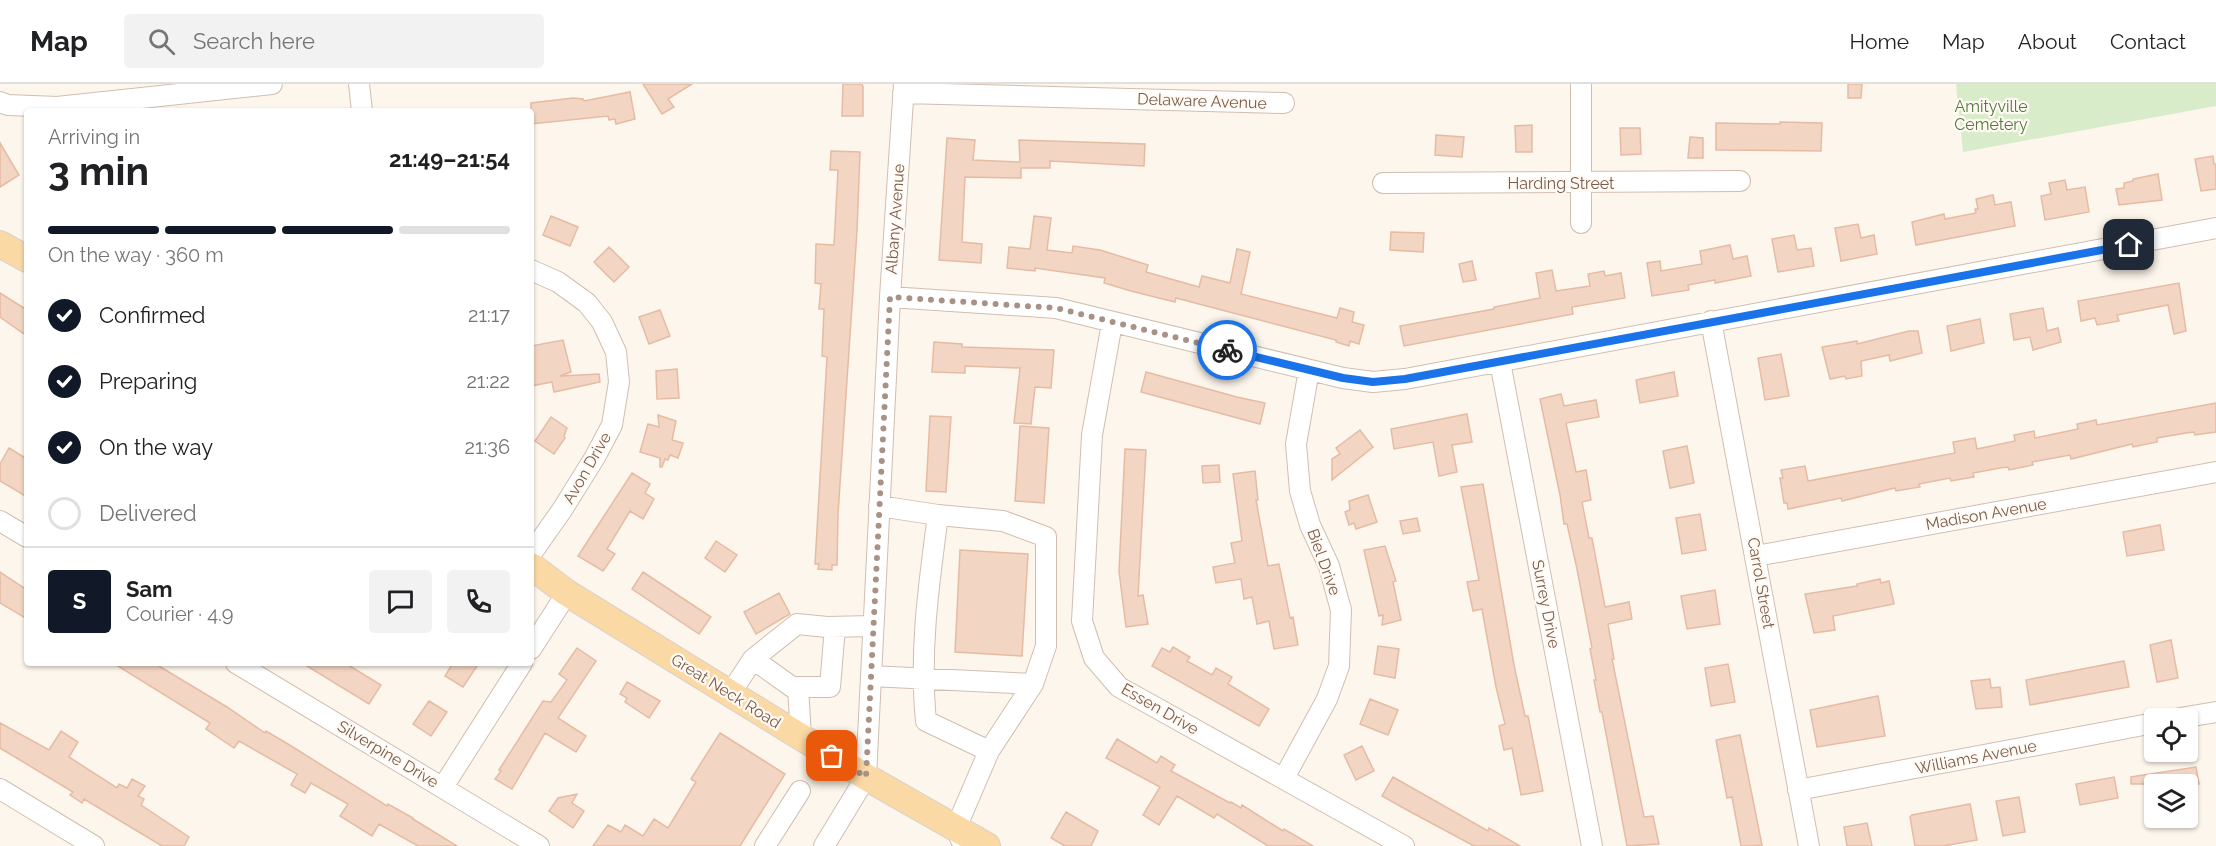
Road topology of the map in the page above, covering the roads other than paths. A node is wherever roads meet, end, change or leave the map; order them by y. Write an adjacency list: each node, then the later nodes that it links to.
1 (272, 84): 5 (street)
2 (359, 84): 7 (street)
3 (1581, 84): 10 (street)
4 (904, 88): 6 (street, Delaware Avenue); 16 (street, Albany Avenue)
5 (0, 102)
6 (1284, 103)
7 (362, 108)
8 (1740, 181): 10 (street, Harding Street)
9 (1383, 183): 10 (street, Harding Street)
10 (1581, 183): 11 (street)
11 (1581, 223)
12 (2216, 228): 17 (street)
13 (0, 244): 14 (main road)
14 (24, 257)
15 (534, 271): 26 (street, Avon Drive)
16 (890, 297): 18 (street); 22 (street, Albany Avenue)
17 (1711, 321): 19 (street); 27 (street, Carrol Street)
18 (1112, 323): 20 (street); 47 (street, Essen Drive)
19 (1500, 362): 20 (street); 59 (street, Surrey Drive)
20 (1309, 370): 47 (street, Biel Drive)
21 (2216, 472): 27 (street, Madison Avenue)
22 (879, 506): 23 (street); 30 (street, Albany Avenue)
23 (938, 515): 37 (street); 38 (street)
24 (0, 521): 25 (street)
25 (24, 535)
26 (534, 550)
27 (1756, 556): 50 (street, Carrol Street)
28 (534, 568): 29 (main road, Great Neck Road)
29 (567, 593): 32 (street); 40 (main road, Great Neck Road)
30 (873, 626): 31 (street); 36 (street, Albany Avenue)
31 (835, 627): 33 (street); 39 (street)
32 (534, 644)
33 (753, 659): 39 (street); 40 (street)
34 (241, 666): 48 (street, Silverpine Drive)
35 (520, 666): 48 (street)
36 (871, 676): 37 (street); 46 (street, Albany Avenue)
37 (924, 679): 38 (street); 45 (street)
38 (1033, 684): 45 (street)
39 (798, 687): 44 (street)
40 (730, 694): 44 (main road, Great Neck Road)
41 (2216, 712): 42 (street)
42 (2198, 715)
43 (2144, 725): 50 (street, Williams Avenue)
44 (801, 737): 46 (main road, Great Neck Road)
45 (989, 751): 52 (street)
46 (866, 777): 52 (main road, Great Neck Road); 56 (street, Albany Avenue)
47 (1284, 778): 58 (street, Essen Drive)
48 (442, 787): 54 (street, Silverpine Drive)
49 (0, 789): 53 (street)
50 (1798, 790): 60 (street, Carrol Street)
51 (800, 791): 55 (street)
52 (959, 837): 57 (main road, Great Neck Road)
53 (94, 846)
54 (539, 846)
55 (765, 846)
56 (824, 846)
57 (987, 846)
58 (1404, 846)
59 (1592, 846)
60 (1809, 846)

